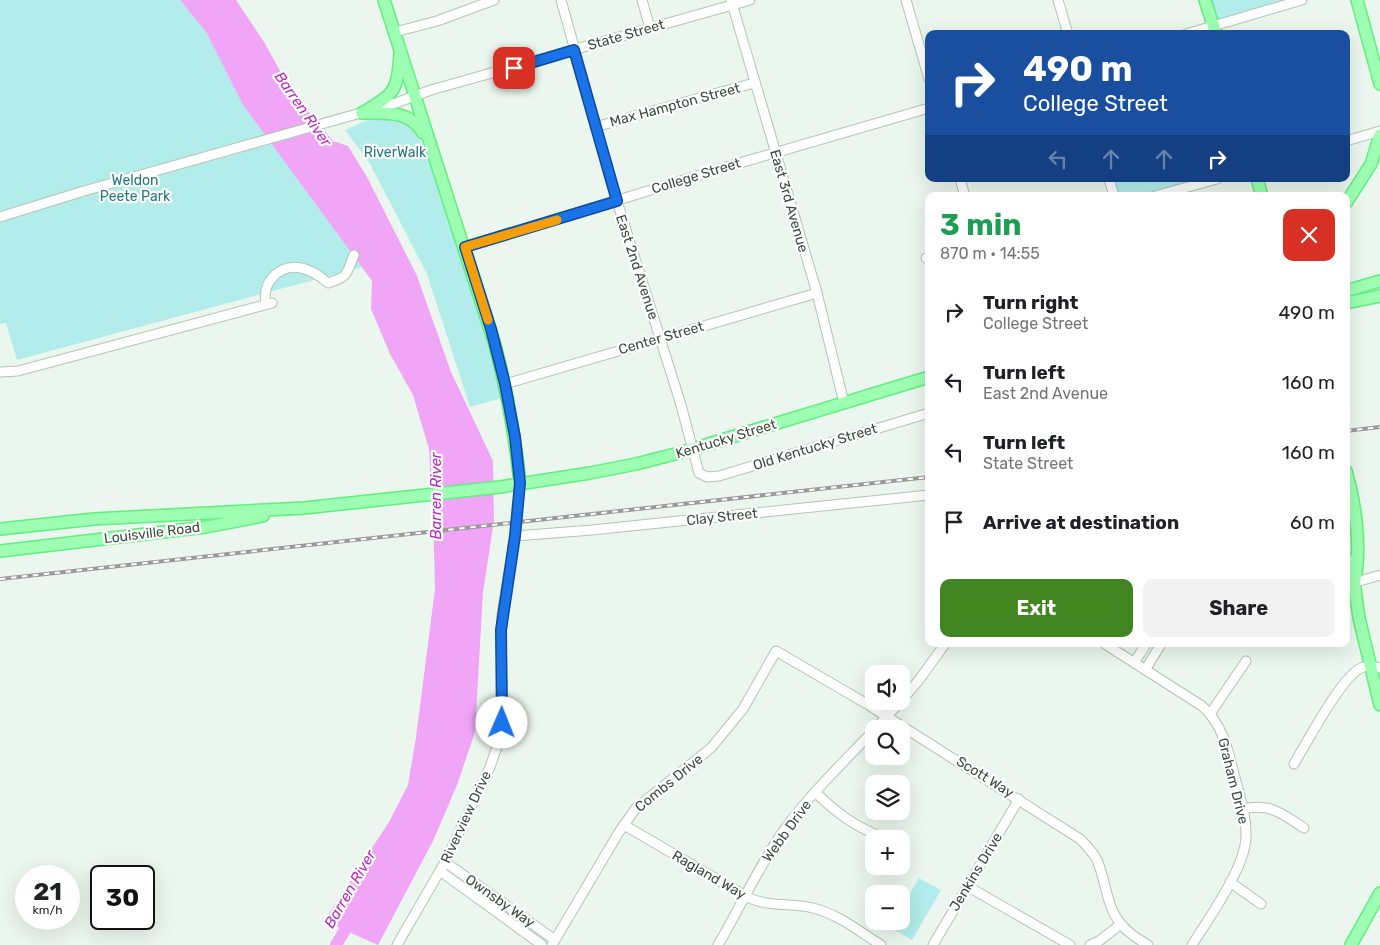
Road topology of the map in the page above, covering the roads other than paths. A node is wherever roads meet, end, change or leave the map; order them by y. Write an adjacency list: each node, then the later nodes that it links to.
1 (384, 0): 15 (main road, Riverview Drive)
2 (494, 0): 15 (street)
3 (561, 0): 17 (street, East 2nd Avenue)
4 (642, 0): 12 (street)
5 (750, 0): 11 (street, State Street)
6 (906, 0): 18 (street)
7 (1058, 0): 13 (street)
8 (1205, 0): 14 (main road)
9 (1302, 0): 14 (street)
10 (1356, 0): 20 (main road)
11 (732, 2): 12 (street, State Street); 19 (street, East 3rd Avenue)
12 (650, 28): 17 (street, State Street)
13 (1067, 30)
14 (1214, 30)
15 (395, 32): 16 (main road, Riverview Drive)
16 (400, 47): 21 (main road, Riverview Drive); 23 (main road)
17 (574, 50): 21 (street, State Street); 24 (street, East 2nd Avenue)
18 (925, 65)
19 (754, 83): 24 (street, Max Hampton Street); 28 (street, East 3rd Avenue)
20 (1380, 84)
21 (416, 96): 23 (street, State Street); 27 (main road, Riverview Drive)
22 (925, 109): 28 (street, College Street)
23 (359, 113): 27 (main road); 33 (street, State Street)
24 (595, 127): 32 (street, East 2nd Avenue)
25 (1380, 133): 26 (street); 31 (main road)
26 (1350, 140)
27 (433, 150): 34 (main road, Riverview Drive)
28 (775, 152): 32 (street, College Street); 38 (street, East 3rd Avenue)
29 (1206, 182): 30 (street)
30 (1170, 192)
31 (1350, 197)
32 (617, 201): 34 (street, College Street); 41 (street, East 2nd Avenue)
33 (0, 217)
34 (465, 247): 44 (main road, Riverview Drive)
35 (354, 255): 42 (street)
36 (1380, 281): 37 (main road)
37 (1350, 290)
38 (817, 293): 41 (street, Center Street); 45 (street, East 3rd Avenue)
39 (1380, 296): 40 (main road)
40 (1350, 302)
41 (660, 338): 44 (street, Center Street); 47 (street, East 2nd Avenue)
42 (0, 372)
43 (925, 378): 45 (main road, Kentucky Street)
44 (505, 384): 49 (main road, Riverview Drive)
45 (844, 403): 47 (main road, Kentucky Street)
46 (925, 414): 48 (street, Old Kentucky Street)
47 (693, 449): 48 (street, East 2nd Avenue); 49 (main road, Kentucky Street)
48 (701, 474)
49 (520, 483): 52 (main road, Louisville Road); 54 (street, Riverview Drive)
50 (1350, 486): 57 (main road)
51 (925, 495): 54 (street, Clay Street)
52 (304, 508): 53 (main road, Louisville Road); 55 (main road, Louisville Road)
53 (0, 529)
54 (515, 536): 81 (street, Riverview Drive)
55 (0, 551)
56 (1380, 575): 57 (street)
57 (1350, 583): 65 (main road)
58 (943, 647): 67 (street, Webb Drive)
59 (1110, 647): 64 (street)
60 (1144, 647): 64 (street)
61 (1159, 647): 66 (street)
62 (776, 652): 71 (street, Scott Way); 78 (street, Combs Drive)
63 (1246, 662): 70 (street)
64 (1134, 663): 66 (street)
65 (1375, 666): 68 (main road); 74 (street)
66 (1145, 670): 70 (street, Graham Drive)
67 (910, 690)
68 (1380, 705)
69 (893, 710): 71 (street, Webb Drive)
70 (1210, 714): 77 (street, Graham Drive)
71 (887, 716): 72 (street, Webb Drive); 76 (street, Scott Way)
72 (883, 720)
73 (865, 739): 75 (street, Webb Drive)
74 (1294, 764)
75 (815, 792): 80 (street); 86 (street, Webb Drive)
76 (1019, 799): 84 (street, Jenkins Drive); 88 (street, Scott Way)
77 (1242, 809): 79 (street); 83 (street, Graham Drive)
78 (624, 825): 86 (street, Ragland Way); 89 (street, Combs Drive)
79 (1304, 828)
80 (866, 830)
81 (446, 862): 82 (street, Riverview Drive); 89 (street, Ownsby Way)
82 (440, 871): 90 (street, Riverview Drive); 91 (street, Ownsby Way)
83 (1230, 882): 87 (street); 98 (street, Graham Drive)
84 (967, 886): 94 (street, Jenkins Drive); 95 (street)
85 (1380, 893): 99 (main road)
86 (745, 896): 92 (street, Webb Drive); 93 (street, Ragland Way)
87 (1261, 904)
88 (1121, 924): 96 (street); 97 (street, Scott Way)
89 (554, 943)
90 (397, 945)
91 (542, 945)
92 (718, 945)
93 (881, 945)
94 (933, 945)
95 (1070, 945)
96 (1090, 945)
97 (1148, 945)
98 (1192, 945)
99 (1351, 945)

